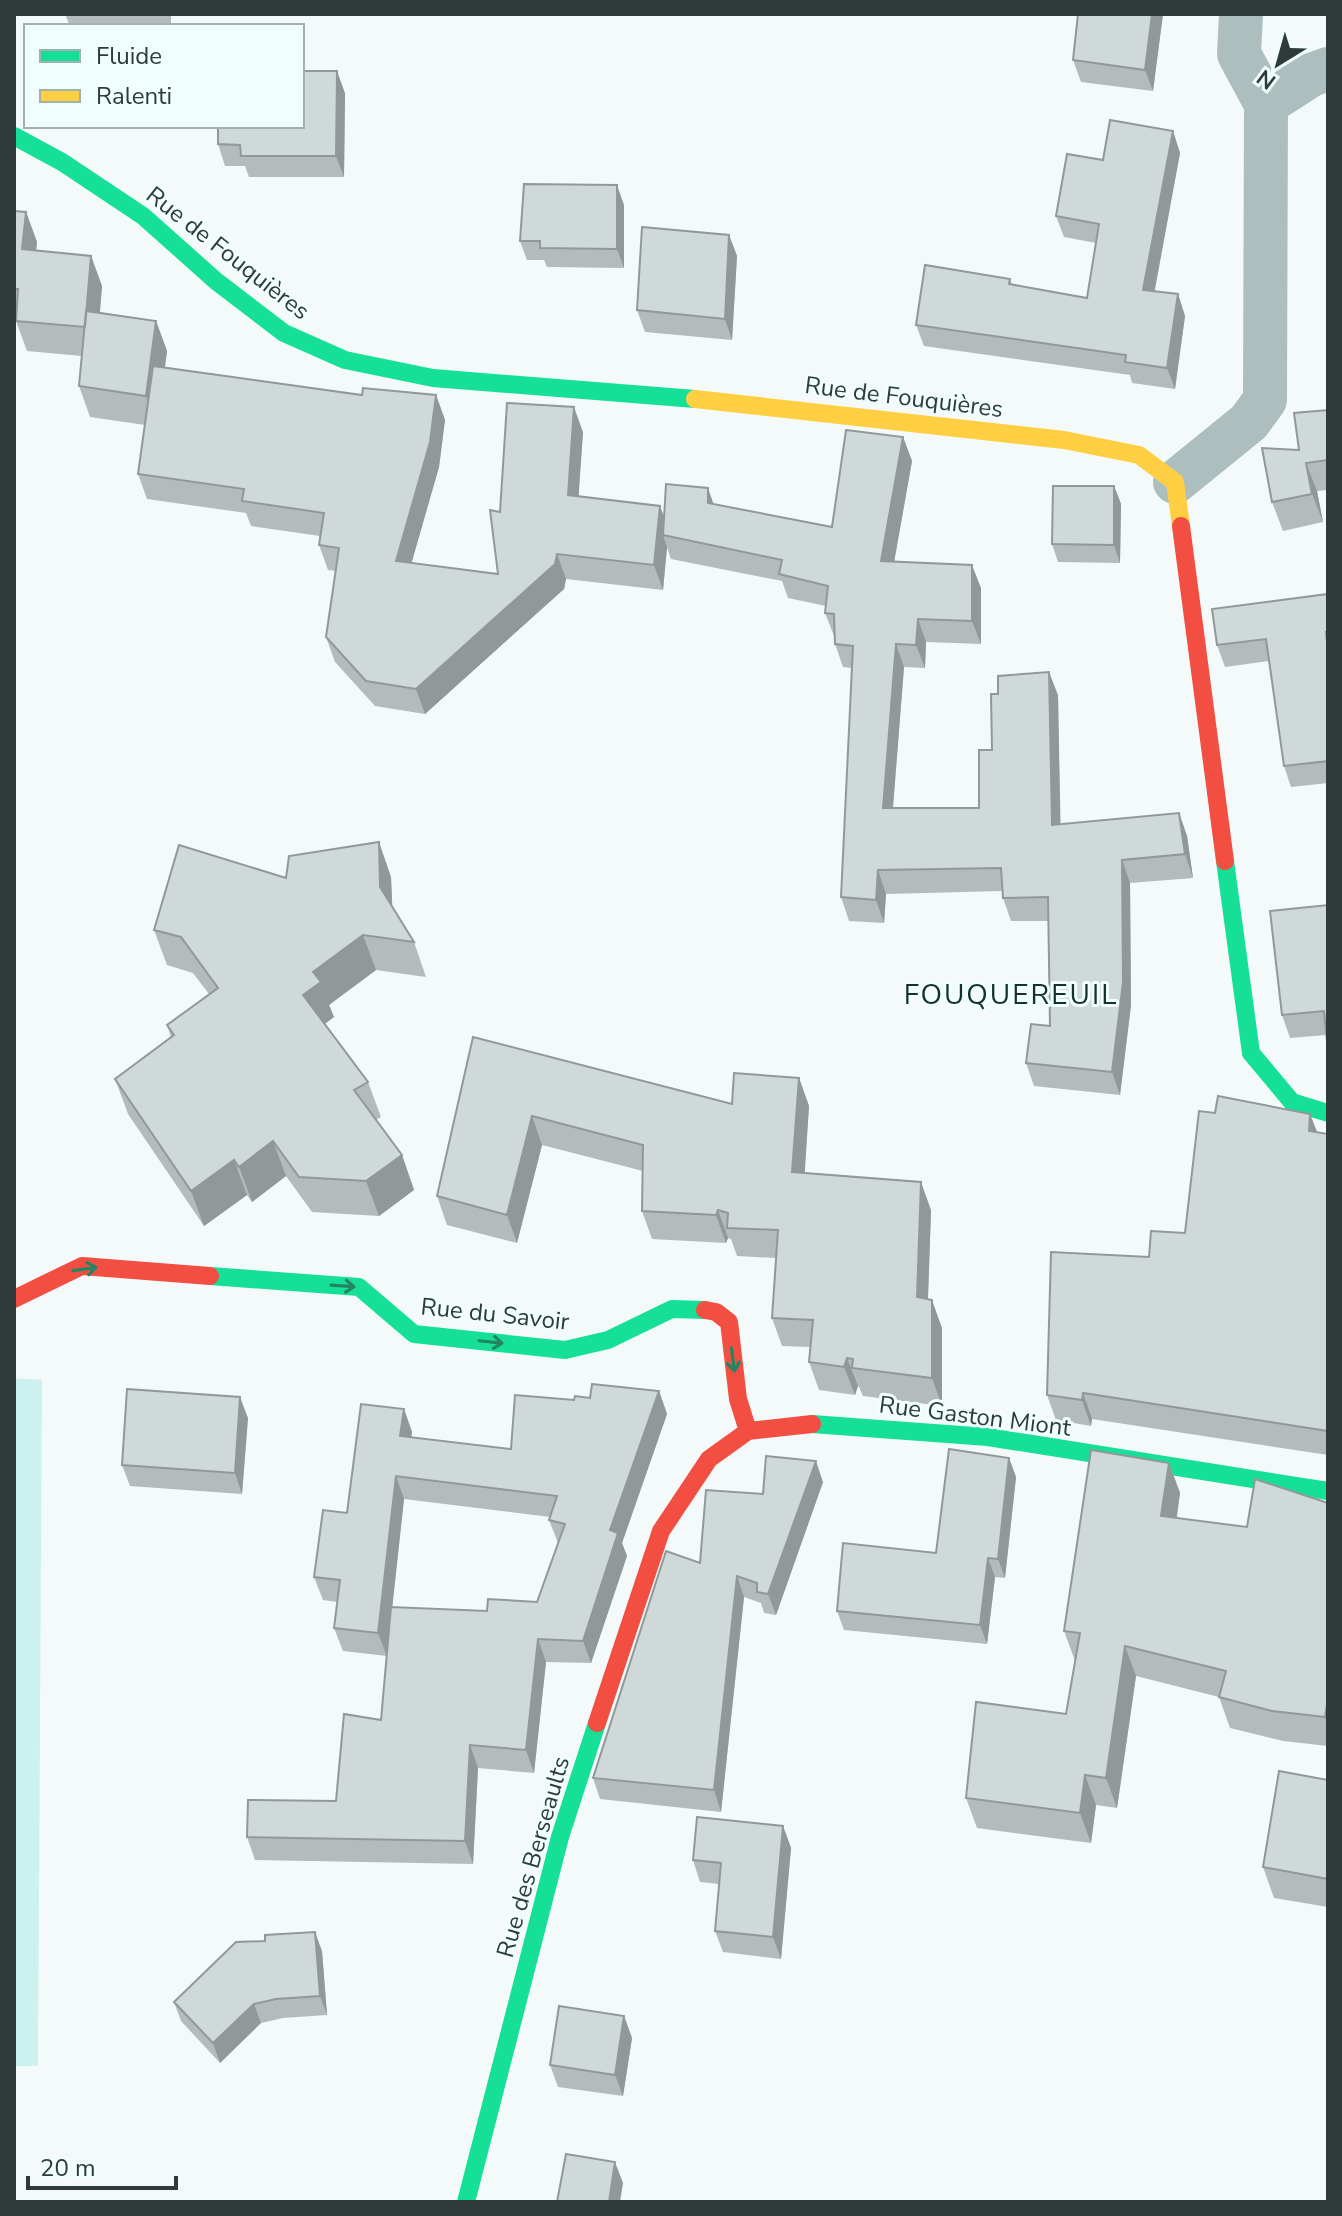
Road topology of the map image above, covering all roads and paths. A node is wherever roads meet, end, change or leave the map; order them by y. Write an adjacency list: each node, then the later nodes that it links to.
1 (1241, 14): 3 (street)
2 (1328, 69): 3 (street)
3 (1266, 104): 5 (street)
4 (14, 136): 5 (street, Rue de Fouquières)
5 (1175, 482): 6 (street)
6 (1328, 1113)
7 (14, 1299): 8 (street, Rue du Savoir, one-way to 8)
8 (748, 1431): 9 (street, Rue Gaston Miont); 10 (street, Rue Gaston Miont)
9 (1328, 1491)
10 (661, 1531): 11 (street, Rue des Berseaults)
11 (466, 2202)

